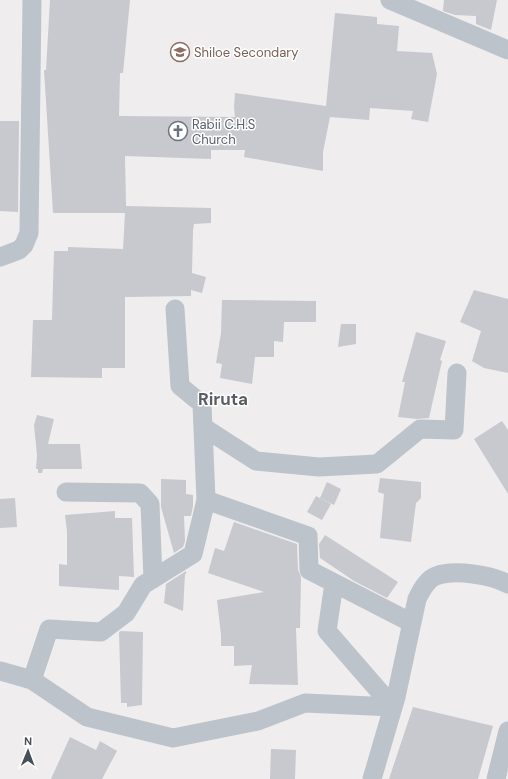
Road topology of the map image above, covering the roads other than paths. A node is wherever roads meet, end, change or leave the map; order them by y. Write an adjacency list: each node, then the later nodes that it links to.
1 (32, 0): 4 (street)
2 (390, 0): 3 (street)
3 (508, 50)
4 (0, 257)
5 (175, 309): 7 (street)
6 (457, 373): 7 (street)
7 (203, 427): 9 (street)
8 (66, 492): 10 (street)
9 (206, 500): 10 (street); 11 (street)
10 (154, 578): 15 (street)
11 (334, 583): 13 (street); 16 (street)
12 (508, 584): 13 (street)
13 (412, 623): 16 (street)
14 (0, 671): 15 (street)
15 (32, 680): 16 (street)
16 (394, 707): 18 (street)
17 (508, 731): 19 (street)
18 (372, 779)
19 (496, 779)

